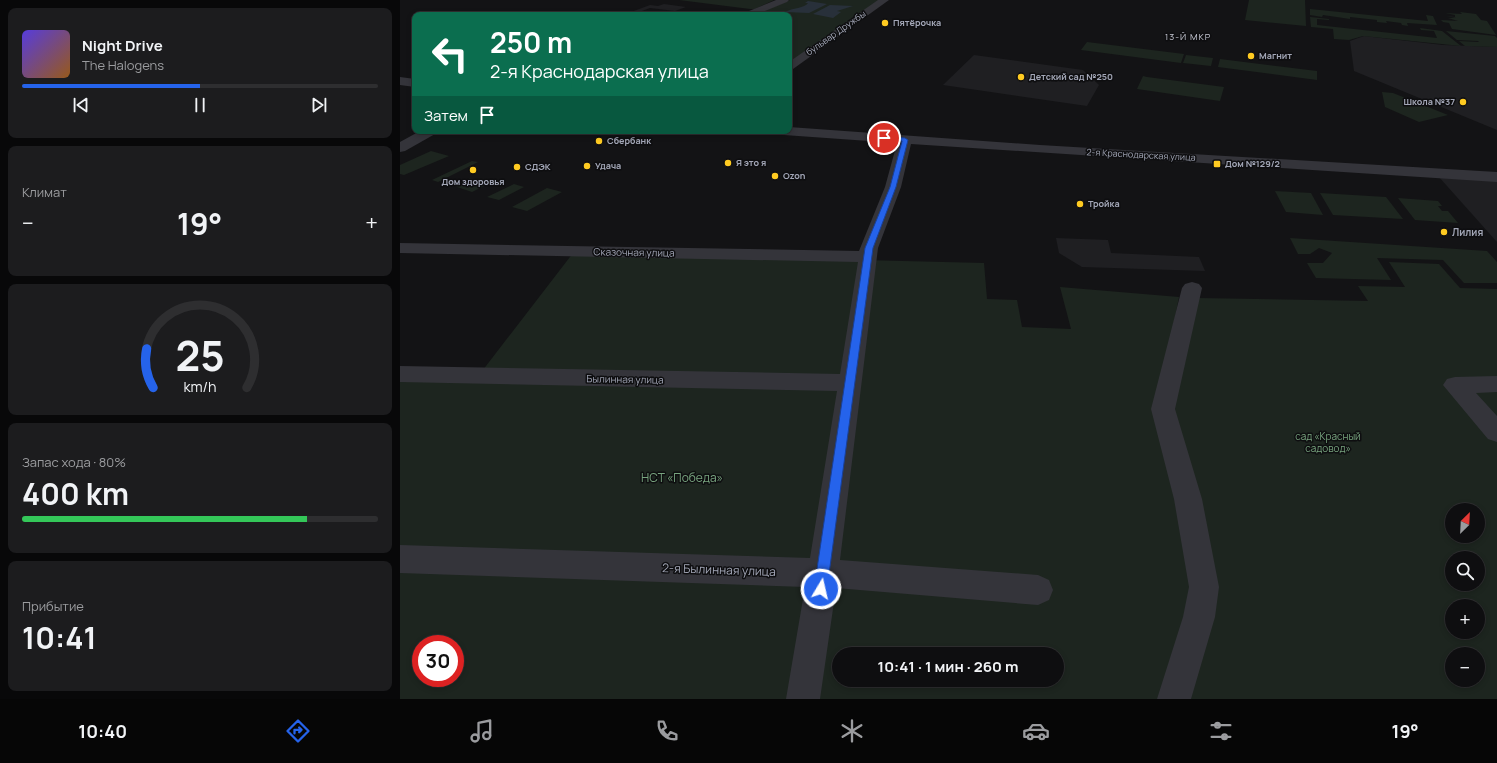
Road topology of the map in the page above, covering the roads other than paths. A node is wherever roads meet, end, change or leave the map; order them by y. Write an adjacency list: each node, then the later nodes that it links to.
1 (784, 0): 3 (street)
2 (884, 0): 4 (street, бульвар Дружбы)
3 (754, 12)
4 (792, 64)
5 (400, 81): 6 (street)
6 (412, 83)
7 (792, 132): 9 (street, 2-я Краснодарская улица)
8 (425, 134): 10 (street)
9 (905, 140): 11 (street, 2-я Краснодарская улица); 13 (street)
10 (400, 148)
11 (1497, 176)
12 (400, 248): 13 (street, Сказочная улица)
13 (868, 257): 16 (street)
14 (1192, 288): 23 (street)
15 (400, 374): 16 (street, Былинная улица)
16 (850, 383): 20 (street)
17 (1497, 384): 18 (street)
18 (1497, 432)
19 (400, 559): 20 (street, 2-я Былинная улица)
20 (823, 574): 21 (street, 2-я Былинная улица); 22 (street)
21 (1038, 590)
22 (803, 699)
23 (1174, 699)

